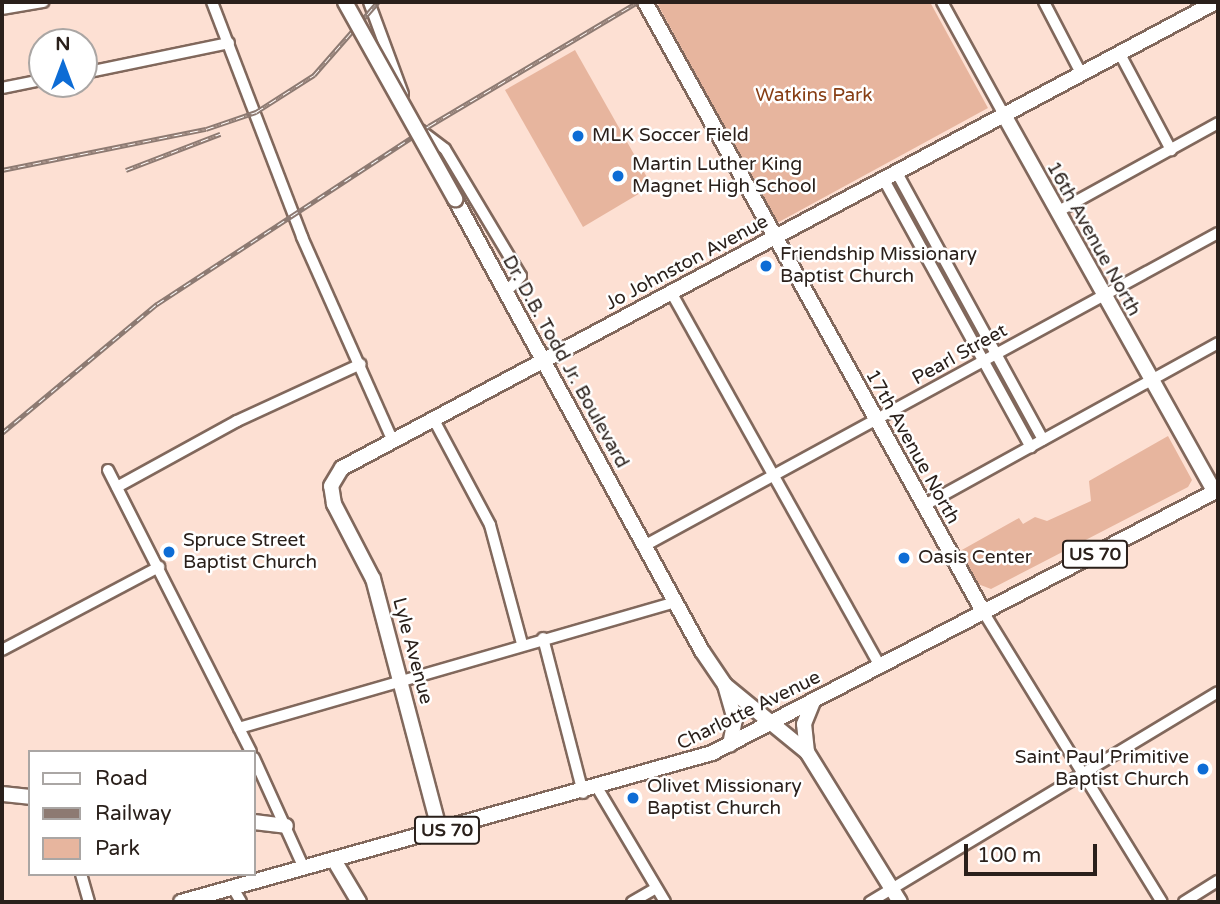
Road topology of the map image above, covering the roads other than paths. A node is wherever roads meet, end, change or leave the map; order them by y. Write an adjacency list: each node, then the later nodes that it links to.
1 (43, 2): 9 (street)
2 (212, 2): 10 (street)
3 (345, 2): 24 (street, Dr. D.B. Todd Jr. Boulevard, bridge)
4 (369, 2): 24 (street)
5 (645, 2): 22 (street, 17th Avenue North)
6 (943, 2): 16 (street, 16th Avenue North)
7 (1044, 2): 13 (street)
8 (1216, 2): 11 (street, Jo Johnston Avenue)
9 (2, 9)
10 (229, 43): 12 (street); 30 (street)
11 (1121, 54): 13 (street, Jo Johnston Avenue); 18 (street)
12 (98, 70)
13 (1081, 74): 16 (street, Jo Johnston Avenue)
14 (28, 83): 15 (street)
15 (2, 88)
16 (1004, 115): 19 (street, Jo Johnston Avenue); 20 (street, 16th Avenue North)
17 (1218, 123): 18 (street)
18 (1171, 150): 20 (street)
19 (890, 177): 22 (street, Jo Johnston Avenue); 27 (street); 29 (street)
20 (1057, 212): 25 (street, 16th Avenue North)
21 (1218, 233): 25 (street, Pearl Street)
22 (774, 239): 23 (street, Jo Johnston Avenue); 33 (street, 17th Avenue North)
23 (671, 292): 28 (street, Jo Johnston Avenue); 38 (street)
24 (505, 293): 28 (street, Dr. D.B. Todd Jr. Boulevard)
25 (1103, 296): 27 (street, Pearl Street); 31 (street, 16th Avenue North)
26 (1218, 342): 31 (street)
27 (996, 355): 29 (street, Pearl Street); 34 (street)
28 (541, 362): 32 (street, Jo Johnston Avenue); 43 (street, Dr. D.B. Todd Jr. Boulevard)
29 (983, 362): 33 (street, Pearl Street); 36 (street)
30 (361, 365): 35 (street); 40 (street)
31 (1149, 381): 34 (street); 41 (street, 16th Avenue North)
32 (434, 420): 35 (street, Jo Johnston Avenue); 48 (street)
33 (875, 421): 38 (street, Pearl Street); 42 (street, 17th Avenue North)
34 (1042, 440): 36 (street)
35 (393, 441): 39 (street, Jo Johnston Avenue)
36 (1031, 447): 42 (street)
37 (108, 470): 40 (street)
38 (773, 475): 43 (street, Pearl Street); 50 (street)
39 (331, 486): 51 (street, Lyle Avenue)
40 (117, 487): 44 (street)
41 (1217, 492): 46 (street, Charlotte Avenue / US 70)
42 (923, 506): 46 (street, 17th Avenue North)
43 (644, 546): 45 (street, Dr. D.B. Todd Jr. Boulevard)
44 (159, 567): 49 (street); 56 (street)
45 (675, 602): 47 (street); 52 (street, Dr. D.B. Todd Jr. Boulevard)
46 (984, 613): 50 (street, Charlotte Avenue / US 70); 61 (street, 17th Avenue North)
47 (543, 638): 48 (street); 62 (street)
48 (522, 643): 51 (street)
49 (2, 650)
50 (881, 667): 54 (street, Charlotte Avenue / US 70)
51 (399, 677): 56 (street); 67 (street, Lyle Avenue)
52 (725, 684): 55 (street, Dr. D.B. Todd Jr. Boulevard); 57 (street)
53 (1218, 692): 61 (street)
54 (813, 702): 55 (street, Charlotte Avenue / US 70); 59 (street)
55 (773, 724): 57 (street, Charlotte Avenue / US 70); 59 (street, Dr. D.B. Todd Jr. Boulevard)
56 (239, 728): 58 (street)
57 (730, 745): 62 (street, Charlotte Avenue / US 70)
58 (250, 750)
59 (807, 752): 74 (street)
60 (256, 762): 66 (street)
61 (1083, 773): 74 (street); 83 (street, 17th Avenue North)
62 (590, 791): 67 (street, Charlotte Avenue / US 70); 73 (street)
63 (2, 794): 64 (street)
64 (28, 797)
65 (256, 822): 66 (street)
66 (286, 826): 69 (street)
67 (440, 832): 68 (street, Charlotte Avenue / US 70)
68 (334, 860): 69 (street, Charlotte Avenue / US 70); 78 (street)
69 (304, 869): 72 (street, Charlotte Avenue / US 70)
70 (82, 876): 75 (street)
71 (1218, 881): 84 (street)
72 (233, 888): 76 (street, Charlotte Avenue / US 70); 77 (street)
73 (656, 888): 79 (street); 80 (street)
74 (892, 889): 81 (street); 82 (street)
75 (89, 902)
76 (181, 902)
77 (241, 902)
78 (359, 902)
79 (632, 902)
80 (665, 902)
81 (870, 902)
82 (900, 902)
83 (1162, 902)
84 (1184, 902)

